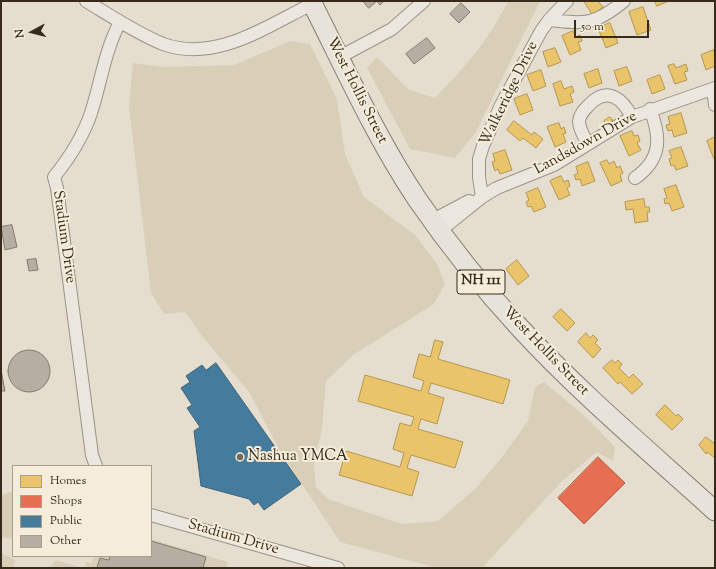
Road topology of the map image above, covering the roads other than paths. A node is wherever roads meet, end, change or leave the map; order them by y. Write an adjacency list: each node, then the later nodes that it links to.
1 (86, 1): 7 (street)
2 (424, 1): 8 (street)
3 (567, 1): 6 (street, Walkeridge Drive)
4 (624, 1): 6 (street)
5 (312, 2): 7 (street); 8 (main road, West Hollis Street / NH 111)
6 (548, 20): 15 (street, Walkeridge Drive)
7 (120, 22): 17 (street, Stadium Drive)
8 (338, 58): 16 (main road, West Hollis Street / NH 111)
9 (714, 88): 10 (street); 11 (street, Landsdown Drive)
10 (715, 105)
11 (650, 109): 12 (street, Landsdown Drive); 14 (street)
12 (632, 117): 13 (street, Landsdown Drive); 13 (street)
13 (588, 144): 15 (street, Landsdown Drive)
14 (635, 178)
15 (482, 197): 16 (street, Landsdown Drive)
16 (437, 225): 18 (main road, West Hollis Street / NH 111)
17 (96, 465)
18 (715, 510)
19 (152, 515): 20 (street, Stadium Drive)
20 (338, 568)

